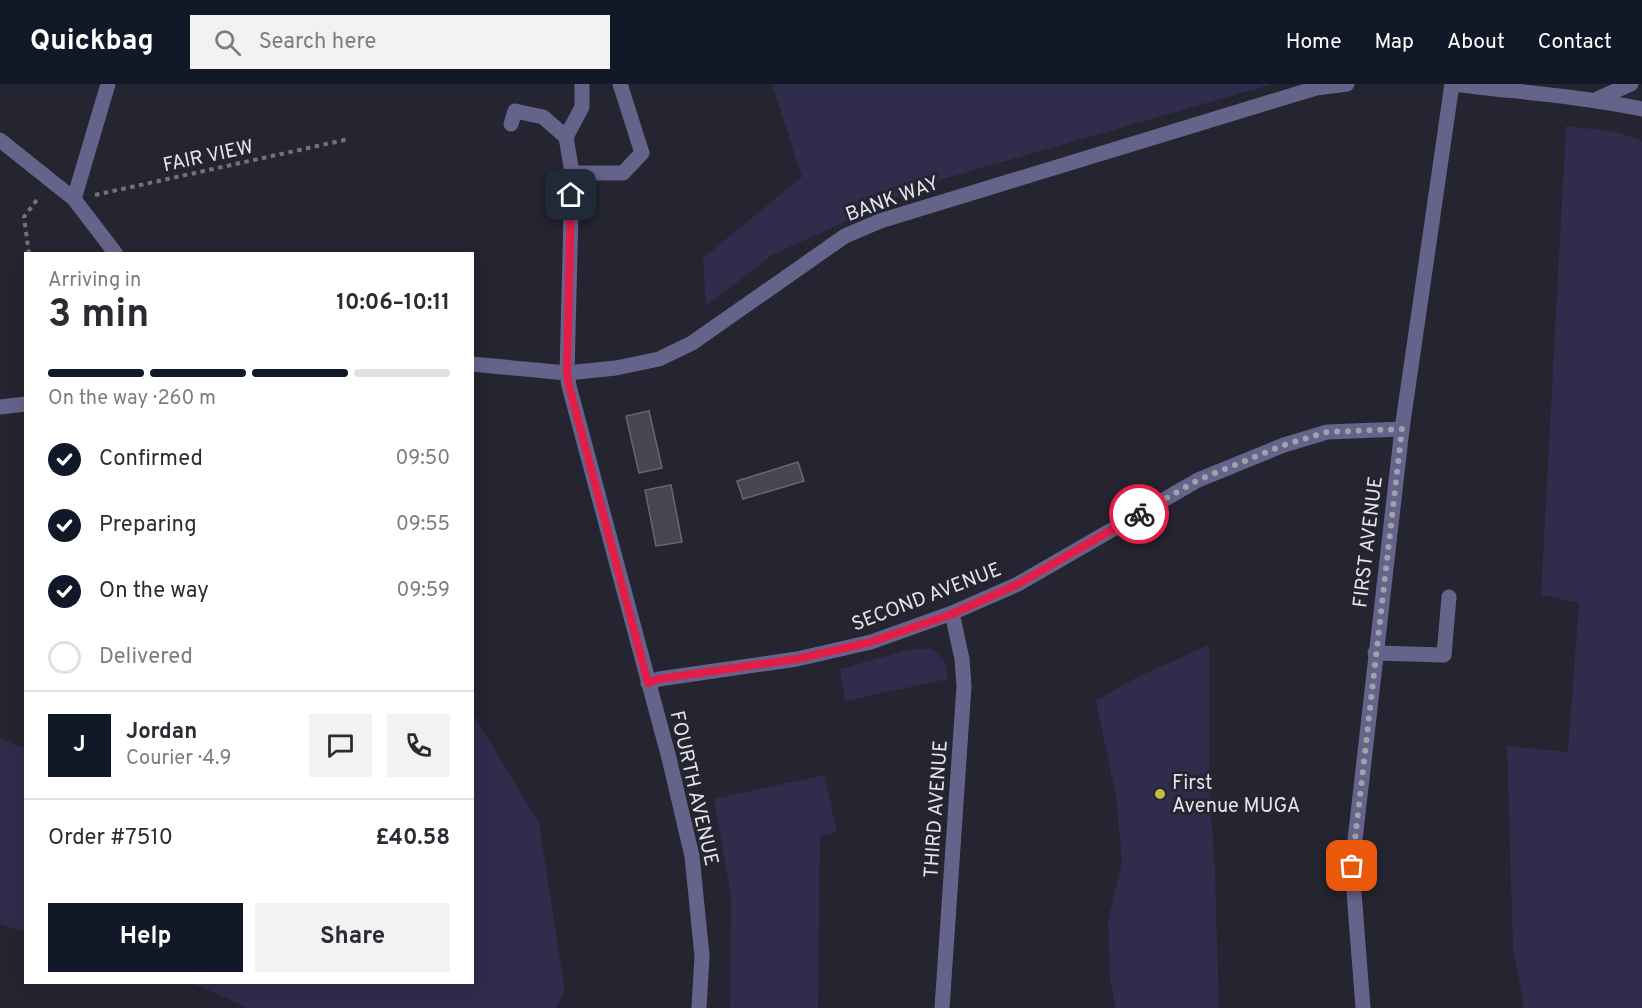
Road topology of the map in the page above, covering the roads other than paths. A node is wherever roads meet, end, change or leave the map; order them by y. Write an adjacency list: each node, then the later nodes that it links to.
1 (108, 84): 13 (street)
2 (582, 84): 10 (street)
3 (620, 84): 12 (street)
4 (1347, 84): 16 (street, BANK WAY)
5 (1453, 84): 7 (street); 19 (street, FIRST AVENUE)
6 (1631, 84): 7 (street)
7 (1597, 99): 8 (street)
8 (1642, 109)
9 (511, 124): 10 (street)
10 (566, 137): 12 (street, FOURTH AVENUE)
11 (0, 140): 13 (street)
12 (572, 173): 16 (street, FOURTH AVENUE)
13 (74, 200): 14 (street)
14 (114, 252)
15 (474, 364): 16 (street, BANK WAY)
16 (567, 373): 23 (street, FOURTH AVENUE)
17 (24, 404): 18 (street)
18 (0, 408)
19 (1402, 429): 21 (street, SECOND AVENUE); 22 (street, FIRST AVENUE)
20 (1449, 597): 22 (street)
21 (952, 614): 23 (street, SECOND AVENUE); 25 (street, THIRD AVENUE)
22 (1375, 653): 26 (street, FIRST AVENUE)
23 (648, 683): 24 (street, FOURTH AVENUE)
24 (699, 1008)
25 (942, 1008)
26 (1363, 1008)

